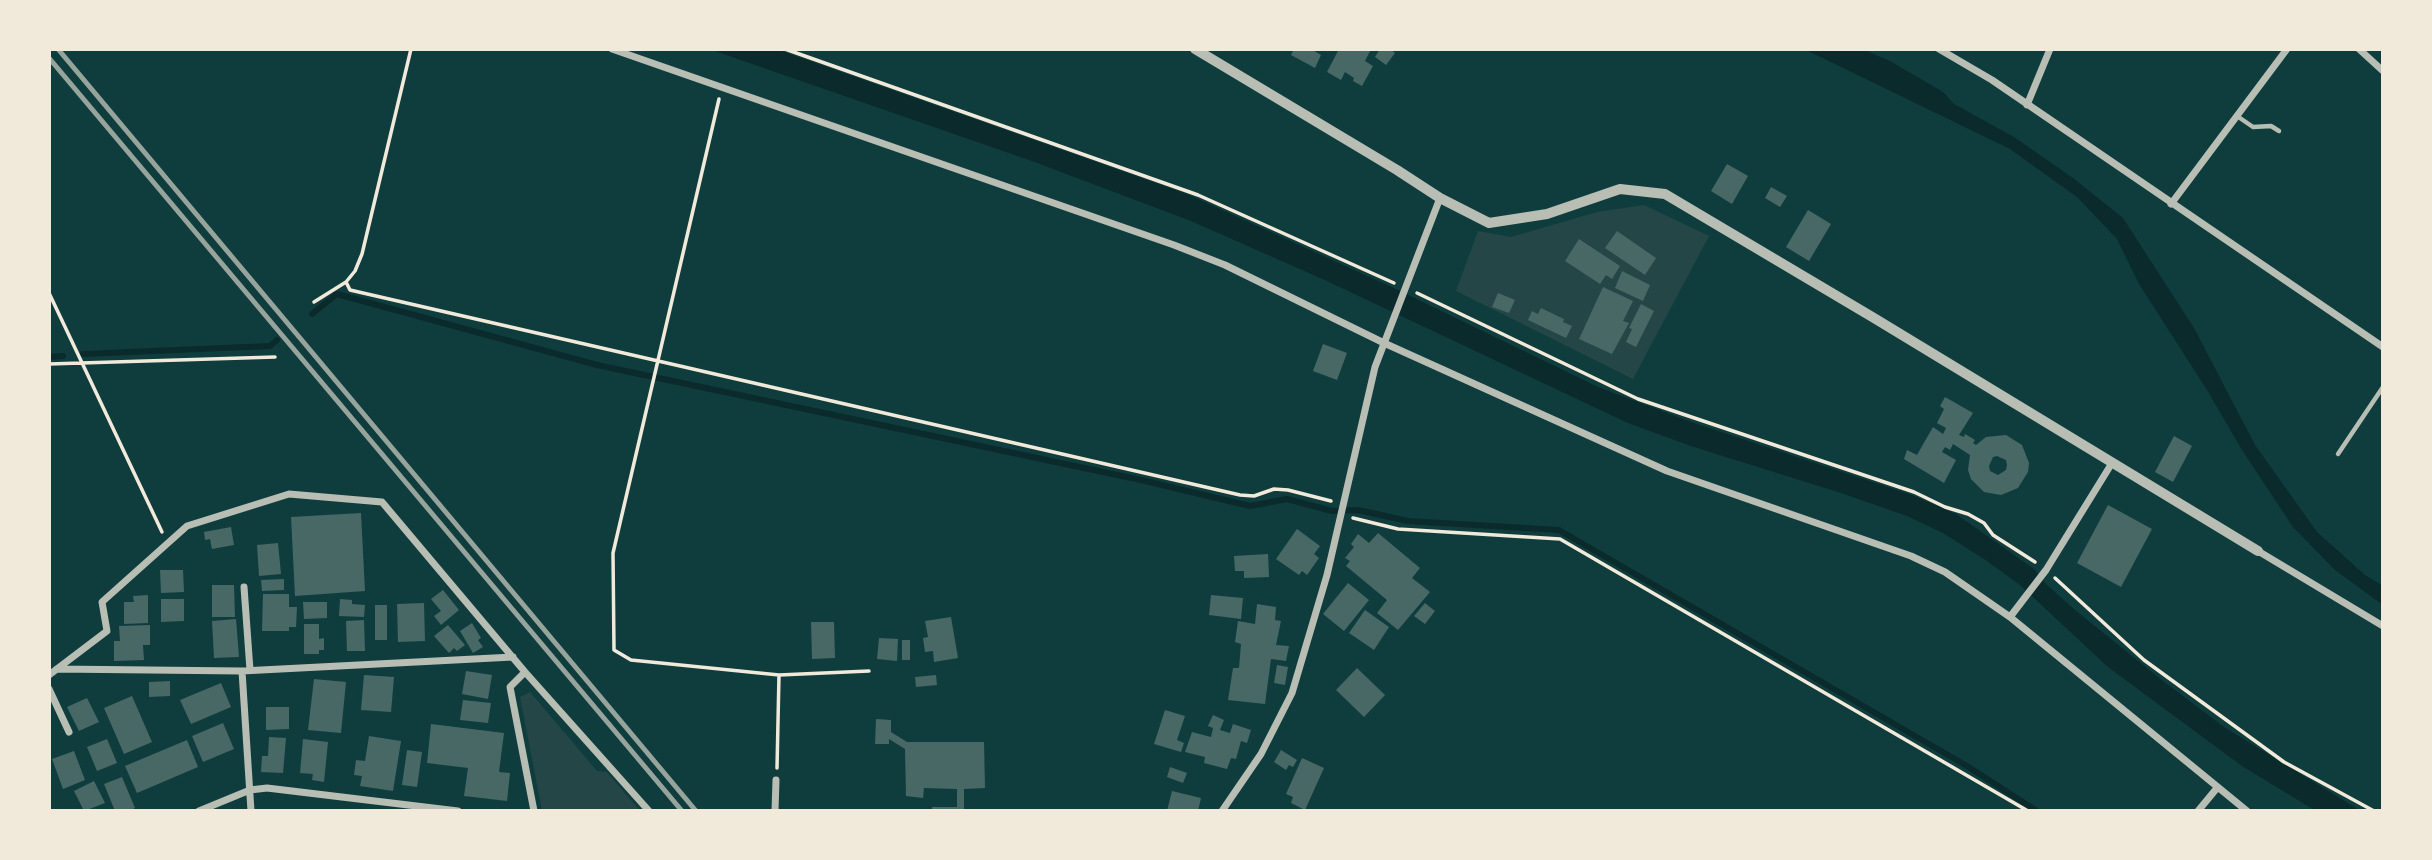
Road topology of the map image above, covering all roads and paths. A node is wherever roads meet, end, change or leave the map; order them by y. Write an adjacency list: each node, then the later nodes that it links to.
1 (411, 49): 16 (path)
2 (612, 49): 10 (street)
3 (785, 49): 17 (path)
4 (1195, 49): 14 (street)
5 (1939, 49): 11 (street)
6 (2050, 49): 11 (street)
7 (2287, 49): 12 (street)
8 (2359, 49): 9 (street)
9 (2383, 71)
10 (722, 86): 21 (street); 25 (path)
11 (2027, 104): 15 (street)
12 (2237, 116): 13 (lane); 15 (street)
13 (2279, 131)
14 (1440, 198): 21 (street); 29 (street)
15 (2171, 204): 22 (street)
16 (346, 282): 20 (path); 25 (path)
17 (1397, 284)
18 (49, 293): 24 (path)
19 (1418, 293): 34 (path)
20 (314, 302)
21 (1384, 343): 30 (street); 37 (street)
22 (2383, 347)
23 (275, 357): 24 (path)
24 (83, 362): 26 (path); 32 (path)
25 (656, 362): 30 (path); 45 (path)
26 (49, 364)
27 (2383, 387): 28 (lane)
28 (2338, 454)
29 (2112, 463): 33 (street); 37 (street)
30 (1344, 504): 31 (street)
31 (1342, 515): 58 (street); 59 (path)
32 (168, 543): 39 (street); 40 (street)
33 (2258, 551): 38 (street)
34 (2038, 564)
35 (2053, 576): 62 (path)
36 (244, 587): 41 (street)
37 (2010, 617): 49 (street)
38 (2383, 626)
39 (513, 657): 41 (street); 43 (street)
40 (57, 670): 41 (street); 44 (street)
41 (246, 670): 50 (street)
42 (869, 671): 45 (path)
43 (525, 672): 55 (street); 56 (street)
44 (49, 676)
45 (779, 676): 48 (path)
46 (49, 689): 47 (street)
47 (69, 732)
48 (776, 780): 57 (street)
49 (2217, 788): 60 (street); 61 (street)
50 (250, 790): 51 (street); 52 (street); 53 (street)
51 (390, 807): 54 (street)
52 (199, 811)
53 (251, 811)
54 (458, 811)
55 (534, 811)
56 (649, 811)
57 (775, 811)
58 (1222, 811)
59 (2028, 811)
60 (2198, 811)
61 (2248, 811)
62 (2374, 811)

